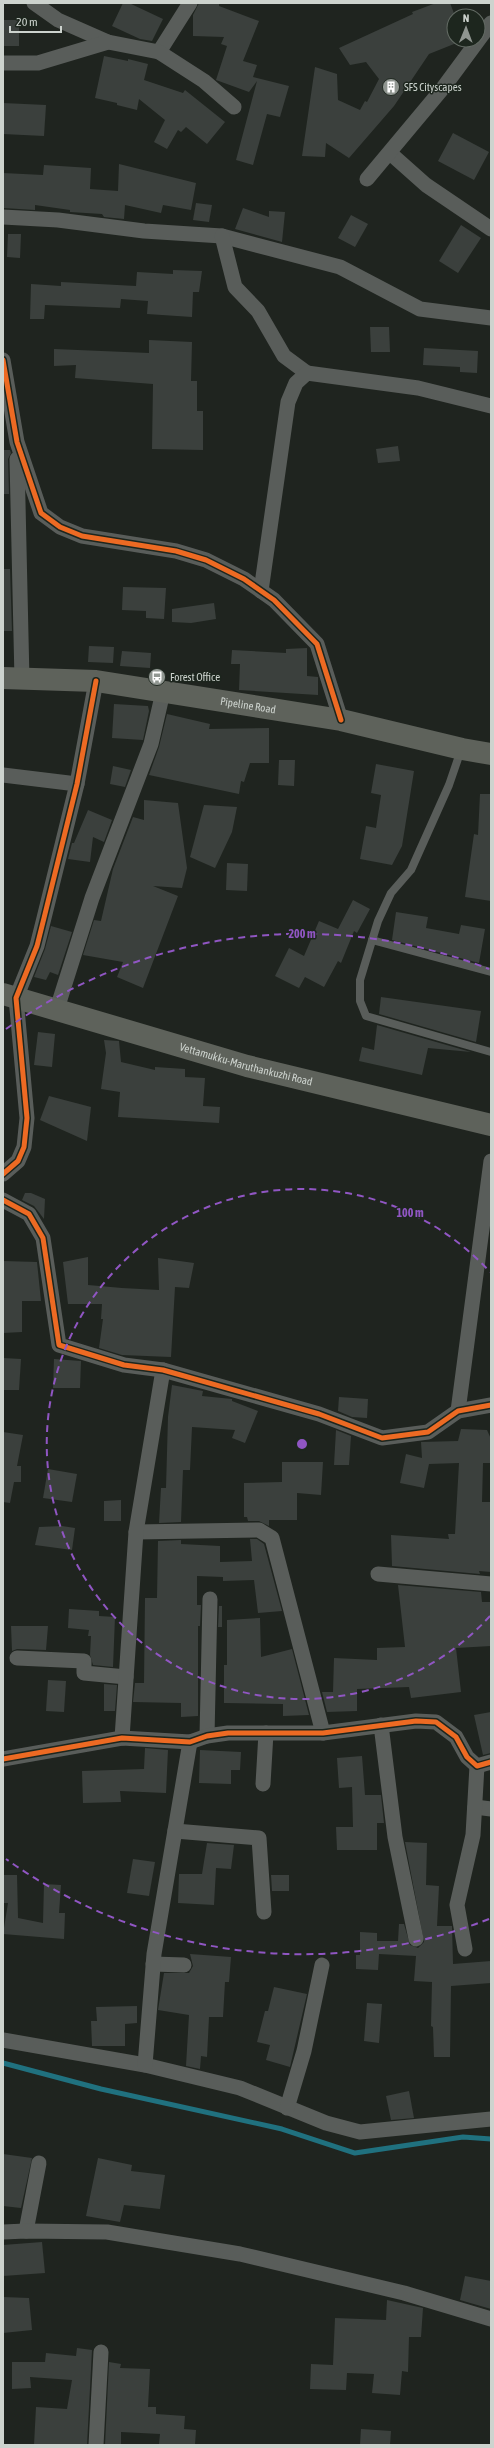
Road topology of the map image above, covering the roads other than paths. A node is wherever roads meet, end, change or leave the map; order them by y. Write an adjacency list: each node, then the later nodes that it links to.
1 (34, 3): 4 (street)
2 (190, 3): 5 (street)
3 (491, 23): 8 (street)
4 (108, 42): 5 (street); 6 (street)
5 (159, 52): 7 (street)
6 (3, 63)
7 (234, 107)
8 (390, 153): 9 (street); 11 (street)
9 (367, 179)
10 (3, 217): 12 (street)
11 (491, 228)
12 (222, 236): 13 (street); 15 (street)
13 (491, 318)
14 (3, 360): 17 (street)
15 (307, 373): 16 (street); 18 (street)
16 (491, 406)
17 (17, 442): 18 (street); 19 (street)
18 (262, 591): 22 (street)
19 (13, 679): 20 (main road, Pipeline Road)
20 (96, 681): 21 (main road, Pipeline Road); 26 (street)
21 (163, 692): 22 (main road, Pipeline Road); 30 (street)
22 (342, 720): 23 (main road, Pipeline Road)
23 (462, 750): 24 (main road, Pipeline Road); 27 (lane)
24 (491, 754)
25 (3, 775): 26 (street)
26 (77, 784): 29 (street)
27 (372, 940): 28 (lane); 31 (lane)
28 (491, 972)
29 (9, 996): 30 (main road, Vettamukku-Maruthankuzhi Road); 34 (street)
30 (56, 1012): 32 (main road, Vettamukku-Maruthankuzhi Road)
31 (491, 1052)
32 (491, 1125)
33 (491, 1162): 38 (street)
34 (3, 1174)
35 (3, 1200): 36 (street)
36 (163, 1370): 38 (street); 39 (street)
37 (491, 1405): 38 (street)
38 (458, 1411)
39 (136, 1532): 44 (street); 47 (street)
40 (378, 1574): 41 (street)
41 (491, 1584)
42 (210, 1599): 48 (street)
43 (17, 1658): 44 (street)
44 (126, 1677): 49 (street)
45 (381, 1725): 47 (street); 52 (street); 58 (street)
46 (266, 1733): 47 (street); 48 (street); 53 (street)
47 (323, 1733)
48 (207, 1736): 50 (street)
49 (122, 1738): 50 (street); 51 (street)
50 (190, 1742): 56 (street)
51 (3, 1759)
52 (484, 1764): 54 (street)
53 (263, 1784)
54 (475, 1807): 55 (street); 59 (street)
55 (491, 1809)
56 (175, 1831): 57 (street); 60 (street)
57 (264, 1912)
58 (416, 1939)
59 (465, 1949)
60 (153, 1964): 61 (street); 64 (street)
61 (184, 1965)
62 (322, 1965): 65 (street)
63 (3, 2040): 64 (street)
64 (145, 2065): 65 (street)
65 (288, 2108): 66 (street)
66 (491, 2119)
67 (39, 2163): 68 (street)
68 (26, 2230): 69 (street); 70 (street)
69 (3, 2232)
70 (491, 2319)
71 (101, 2352): 72 (street)
72 (96, 2445)

